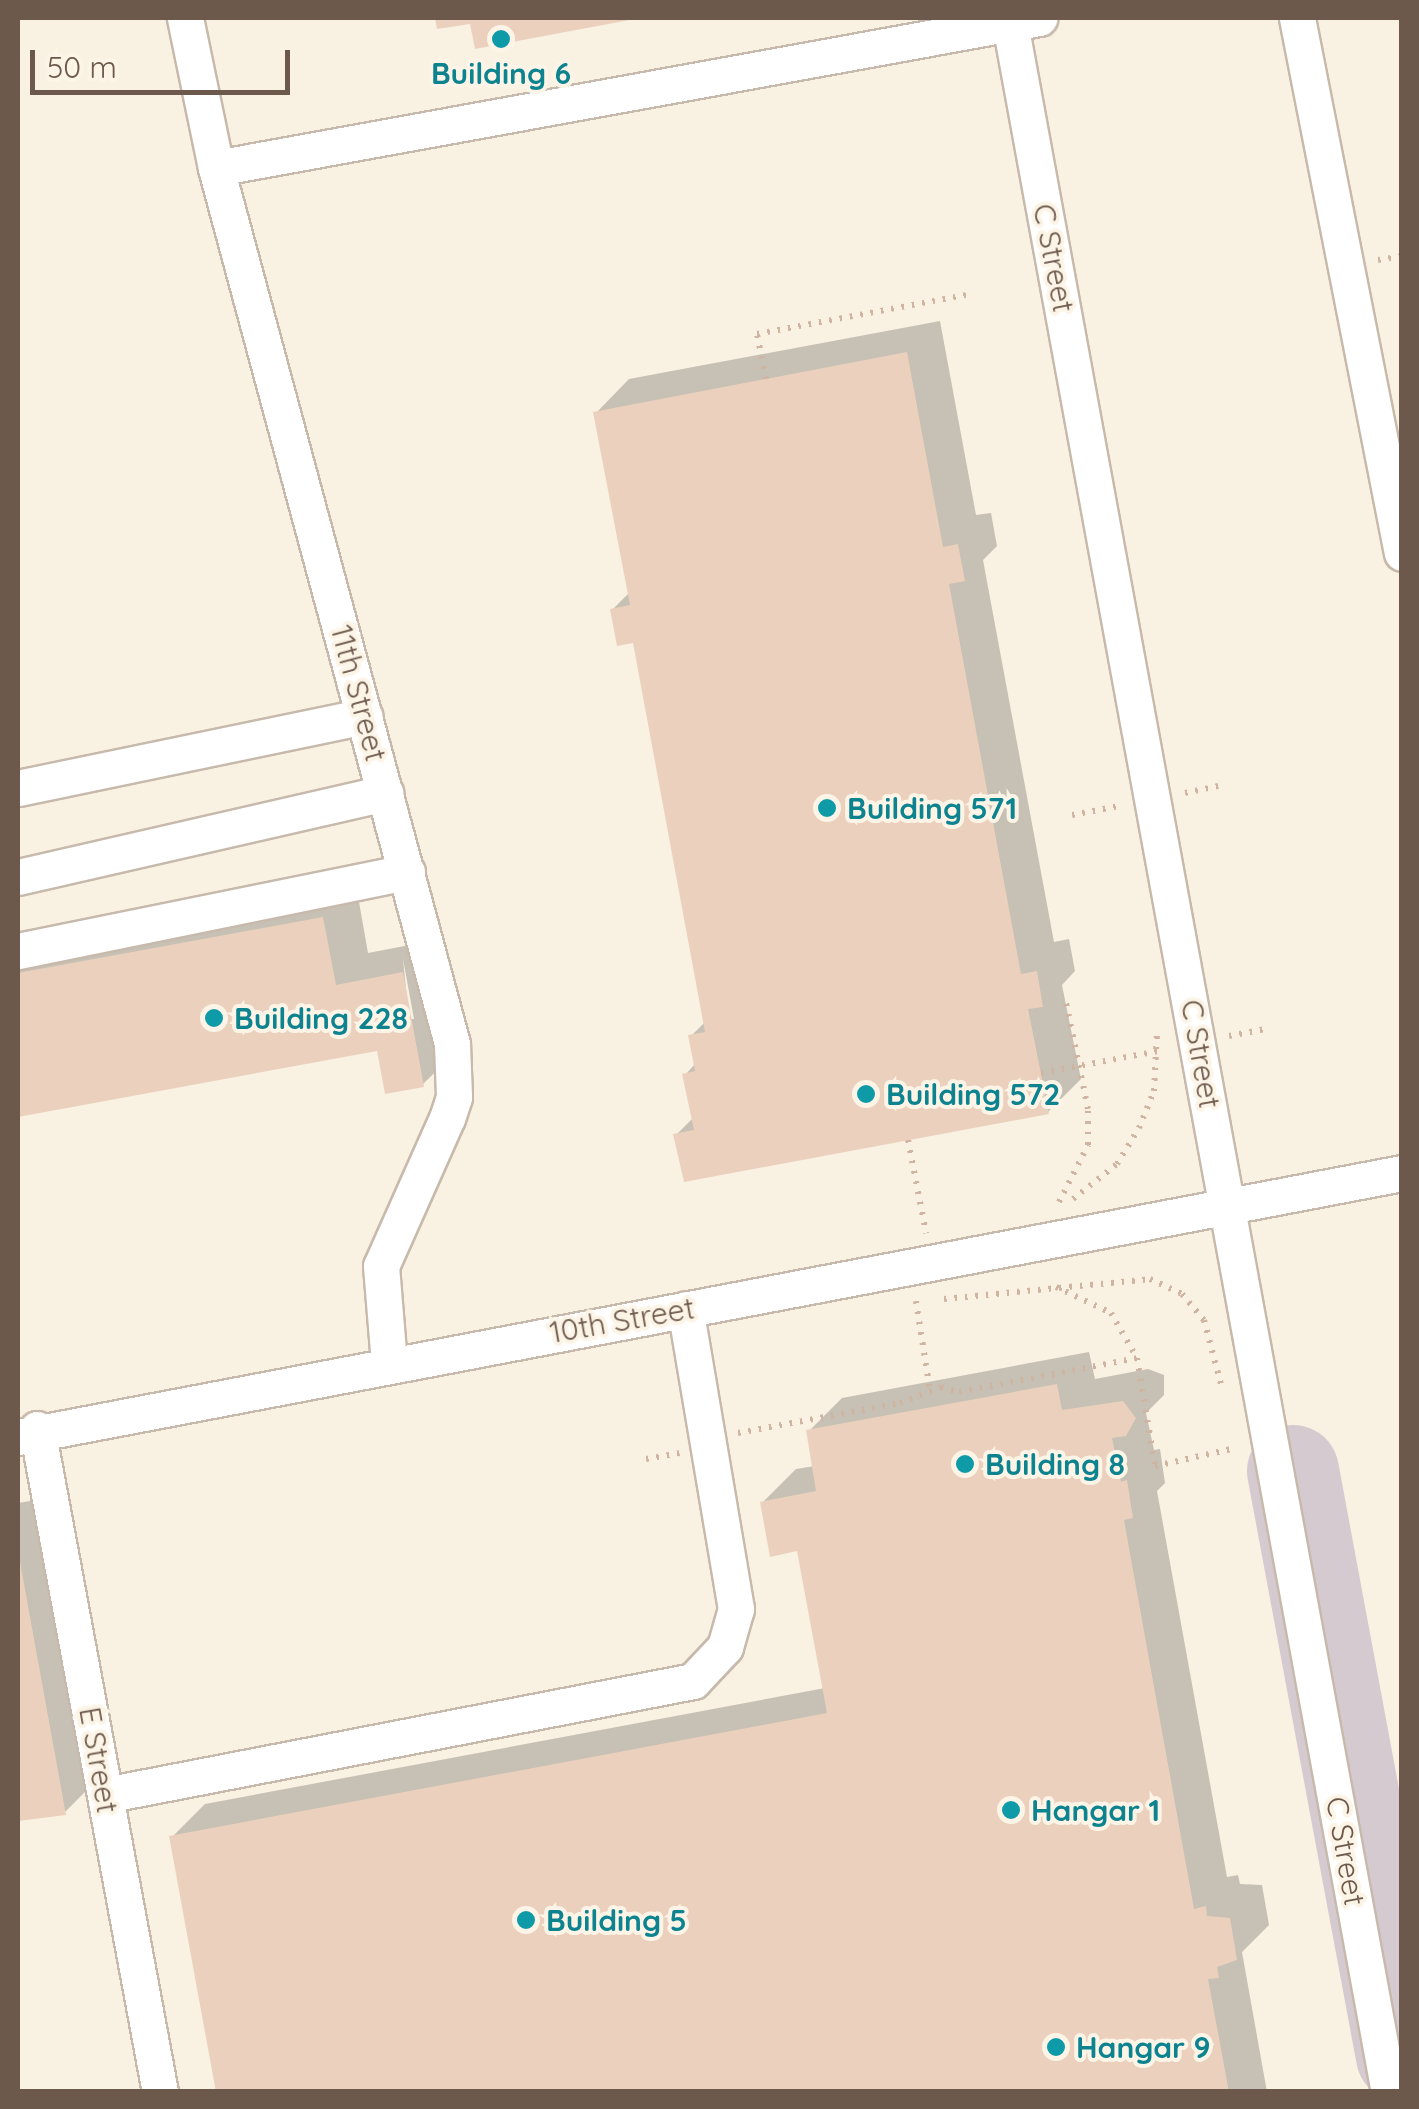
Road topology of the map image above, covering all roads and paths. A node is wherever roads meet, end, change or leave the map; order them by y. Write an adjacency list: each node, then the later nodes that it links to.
1 (185, 18): 4 (street, 11th Street)
2 (1297, 18): 9 (street)
3 (1020, 20): 4 (street); 19 (street, C Street)
4 (216, 168): 10 (street, 11th Street)
5 (1402, 256): 6 (path)
6 (1371, 262)
7 (970, 294): 8 (path)
8 (766, 379)
9 (1402, 552)
10 (366, 716): 11 (street); 12 (street, 11th Street)
11 (18, 788)
12 (386, 793): 13 (street, 11th Street); 14 (street)
13 (408, 872): 15 (street); 30 (street, 11th Street)
14 (18, 878)
15 (18, 951)
16 (1066, 1003): 21 (path)
17 (1158, 1024): 20 (path)
18 (1265, 1029): 19 (path)
19 (1199, 1042): 20 (path); 25 (street, C Street)
20 (1155, 1051): 21 (path); 21 (path)
21 (1079, 1066): 22 (path)
22 (1041, 1073)
23 (908, 1140): 26 (path)
24 (1402, 1173): 25 (street, 10th Street)
25 (1228, 1208): 28 (street, 10th Street); 39 (street, C Street)
26 (928, 1242)
27 (1048, 1285): 29 (path); 31 (path); 32 (path)
28 (685, 1309): 30 (street, 10th Street); 35 (street)
29 (1138, 1358): 31 (path); 33 (path)
30 (389, 1363): 34 (street, 10th Street)
31 (930, 1390): 35 (path)
32 (1223, 1393)
33 (1232, 1430)
34 (27, 1433): 37 (street, E Street)
35 (708, 1444): 36 (path); 37 (street)
36 (646, 1459)
37 (105, 1795): 38 (street, E Street)
38 (160, 2092)
39 (1389, 2092)

